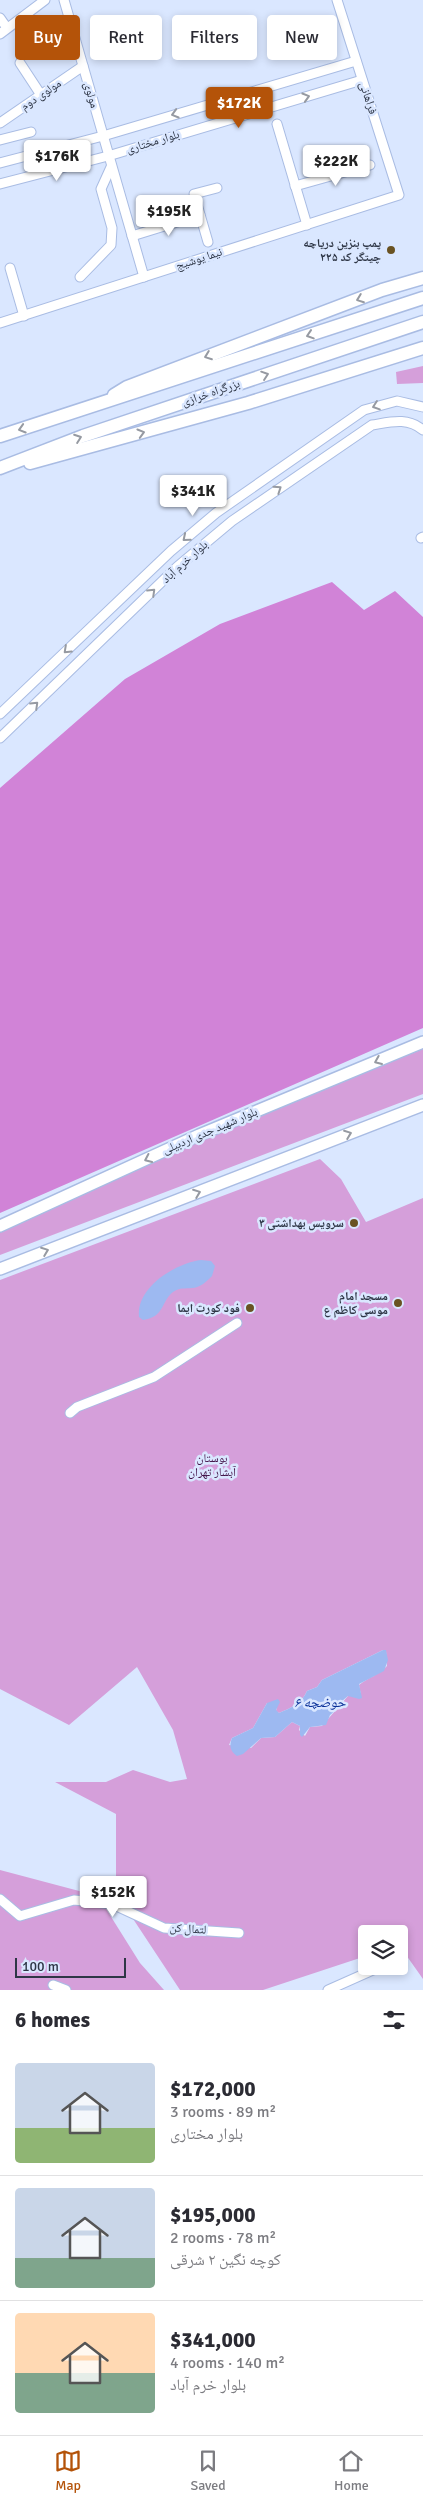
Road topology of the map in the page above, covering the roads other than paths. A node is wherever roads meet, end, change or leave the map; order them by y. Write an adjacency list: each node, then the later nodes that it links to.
1 (45, 0): 5 (street)
2 (64, 0): 8 (street, مولوی)
3 (337, 0): 6 (street, فراهانی)
4 (0, 18): 5 (street)
5 (4, 31)
6 (356, 61): 9 (street, فراهانی); 14 (street, بلوار مختاری, one-way to 14)
7 (20, 63): 10 (street)
8 (83, 66): 10 (street, مولوی دوم); 14 (street, مولوی)
9 (362, 80): 16 (street, بلوار مختاری, one-way to 9); 23 (street, فراهانی)
10 (41, 95): 11 (street, مولوی دوم)
11 (1, 121)
12 (277, 124): 21 (street)
13 (31, 132): 15 (street)
14 (102, 136): 16 (street, مولوی); 17 (street, بلوار مختاری)
15 (0, 140)
16 (108, 156): 19 (street, مولوی); 20 (street, بلوار مختاری)
17 (0, 163)
18 (370, 165): 21 (street)
19 (111, 166): 26 (street, مولوی); 30 (street)
20 (0, 184)
21 (295, 186): 25 (street)
22 (217, 188): 24 (street)
23 (399, 195): 25 (street, نیما یوشیج)
24 (200, 215): 26 (street); 27 (street)
25 (307, 225): 31 (street, نیما یوشیج)
26 (132, 236): 31 (street, مولوی)
27 (208, 242)
28 (10, 268): 35 (street)
29 (423, 271): 33 (highway)
30 (80, 277)
31 (144, 277): 35 (street, نیما یوشیج)
32 (423, 278): 33 (highway)
33 (382, 290): 41 (highway, one-way to 41)
34 (423, 298): 41 (highway, بزرگراه خرازی, one-way to 41)
35 (24, 316): 37 (street, نیما یوشیج)
36 (423, 322): 45 (highway, بزرگراه خرازی, one-way to 36)
37 (0, 323)
38 (423, 348): 40 (highway)
39 (423, 353): 40 (highway)
40 (389, 360): 45 (highway, one-way to 40)
41 (102, 404): 44 (highway, بزرگراه خرازی, one-way to 44)
42 (423, 407): 46 (street, بلوار خرم آباد, one-way to 46)
43 (423, 430): 47 (street, بلوار خرم آباد, one-way to 43)
44 (0, 436)
45 (0, 468)
46 (0, 714)
47 (0, 738)
48 (423, 1042): 50 (main road, بلوار شهید جدی اردبیلی, one-way to 50)
49 (423, 1105): 51 (main road, one-way to 49)
50 (0, 1226)
51 (0, 1269)
52 (237, 1323): 53 (street)
53 (70, 1413)
54 (0, 1899): 55 (street, لتمال کن)
55 (240, 1933)
56 (362, 1975): 59 (street)
57 (53, 1985): 58 (street)
58 (66, 1990)
59 (328, 1990)

